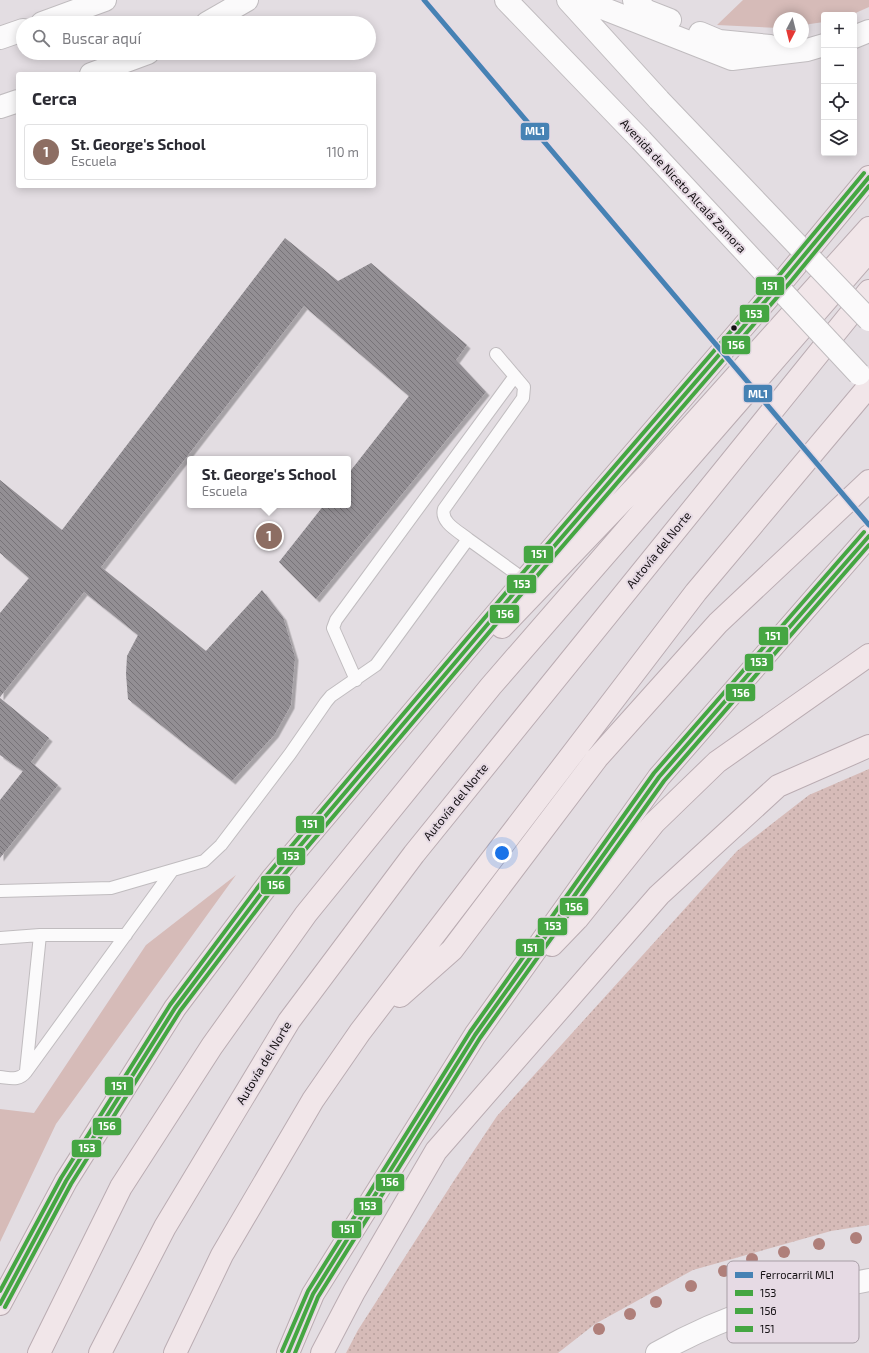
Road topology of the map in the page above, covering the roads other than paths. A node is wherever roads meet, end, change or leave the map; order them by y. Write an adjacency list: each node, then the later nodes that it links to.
1 (105, 0): 7 (street)
2 (247, 0): 8 (street)
3 (506, 0): 25 (street, Avenida de Niceto Alcalá Zamora, bridge)
4 (568, 0): 22 (street, bridge)
5 (582, 0): 13 (street)
6 (634, 0): 13 (street)
7 (61, 16)
8 (219, 16)
9 (869, 31): 11 (street)
10 (16, 32): 12 (street)
11 (857, 35)
12 (0, 38)
13 (816, 47)
14 (129, 60): 15 (street)
15 (96, 72)
16 (16, 102): 17 (street)
17 (0, 107)
18 (869, 177): 29 (highway)
19 (869, 228): 32 (highway)
20 (869, 251): 47 (highway)
21 (869, 291): 48 (highway, Autovía del Norte)
22 (869, 320)
23 (496, 354): 24 (lane)
24 (515, 376): 28 (lane); 31 (lane)
25 (866, 382): 40 (highway)
26 (869, 481): 40 (highway)
27 (869, 536): 39 (highway)
28 (468, 539): 29 (lane); 31 (lane)
29 (525, 580): 32 (highway)
30 (869, 655): 39 (highway)
31 (356, 680): 34 (lane)
32 (415, 710): 45 (highway)
33 (869, 746): 51 (highway)
34 (172, 871): 35 (lane); 37 (lane)
35 (0, 891)
36 (40, 935): 37 (lane); 38 (lane); 41 (lane)
37 (126, 935): 41 (lane)
38 (0, 938)
39 (503, 994): 50 (highway)
40 (360, 1032): 49 (highway)
41 (26, 1072): 42 (lane)
42 (0, 1077)
43 (869, 1280): 44 (street)
44 (859, 1282)
45 (0, 1304)
46 (727, 1320): 52 (street)
47 (39, 1353)
48 (100, 1353)
49 (175, 1353)
50 (288, 1353)
51 (322, 1353)
52 (657, 1353)

